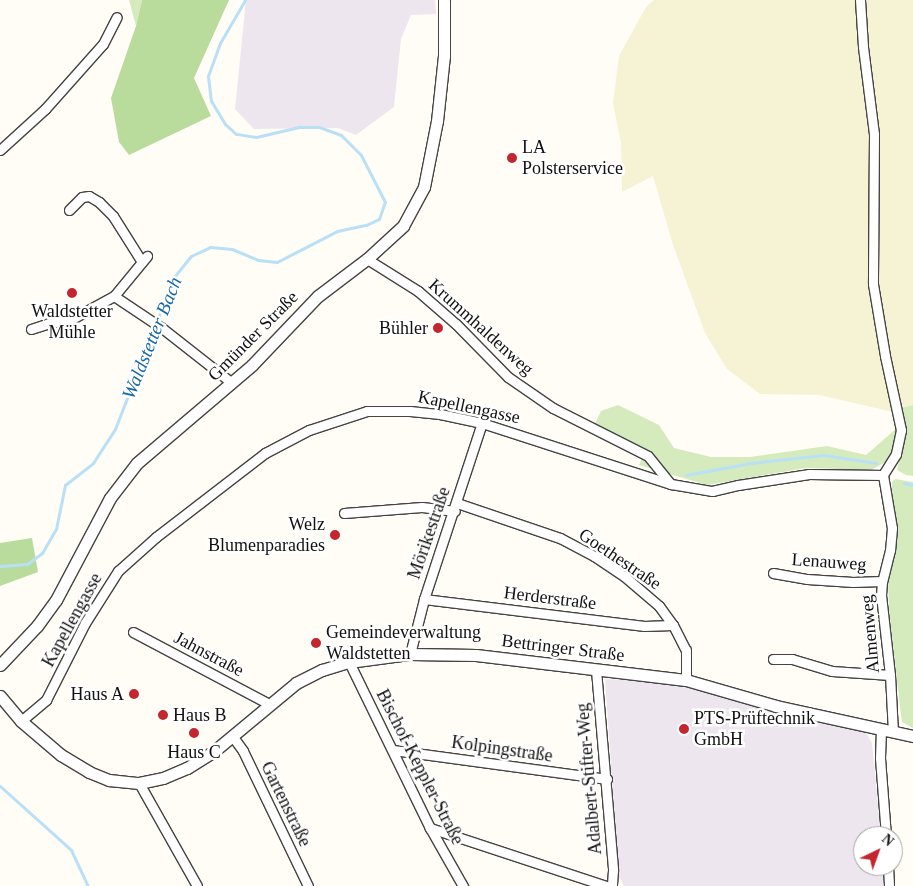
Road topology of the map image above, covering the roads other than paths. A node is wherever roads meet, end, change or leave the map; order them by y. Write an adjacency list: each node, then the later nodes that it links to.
1 (444, 0): 6 (street, Gmünder Straße)
2 (860, 0): 11 (street)
3 (117, 18): 4 (street)
4 (0, 150)
5 (69, 210): 7 (street)
6 (367, 259): 9 (street, Gmünder Straße); 12 (street, Krummhaldenweg)
7 (114, 296): 8 (street); 9 (street)
8 (31, 329)
9 (232, 384): 23 (street, Gmünder Straße)
10 (482, 424): 12 (street, Kapellengasse); 13 (street, Mörikestraße); 29 (street, Kapellengasse)
11 (883, 475): 12 (street, Kapellengasse); 16 (street, Almenweg)
12 (671, 484)
13 (456, 507): 14 (street, Goethestraße); 17 (street, Mörikestraße); 18 (street, Goethestraße)
14 (344, 513)
15 (773, 573): 16 (street, Lenauweg)
16 (882, 581): 25 (street, Almenweg)
17 (424, 599): 18 (street, Herderstraße); 20 (street, Mörikestraße)
18 (673, 625): 26 (street, Goethestraße)
19 (133, 632): 28 (street, Jahnstraße)
20 (410, 654): 22 (street, Bettringer Straße); 24 (street, Bettringer Straße)
21 (772, 659): 25 (street)
22 (349, 662): 28 (street, Bettringer Straße); 34 (street, Bischof-Keppler-Straße)
23 (0, 665)
24 (596, 670): 26 (street, Bettringer Straße); 35 (street, Adalbert-Stifter-Weg)
25 (890, 675): 31 (street, Almenweg)
26 (686, 680): 30 (street, Bettringer Straße)
27 (0, 696): 29 (street, Bettringer Straße)
28 (269, 704): 33 (street, Bettringer Straße)
29 (22, 721): 36 (street, Bettringer Straße)
30 (881, 729): 31 (street, Bettringer Straße); 37 (street)
31 (894, 732): 32 (street, Bettringer Straße)
32 (913, 736)
33 (233, 737): 36 (street, Bettringer Straße); 40 (street, Gartenstraße)
34 (393, 750): 35 (street, Kolpingstraße); 38 (street, Bischof-Keppler-Straße)
35 (607, 779): 43 (street, Adalbert-Stifter-Weg)
36 (139, 783): 39 (street)
37 (885, 826)
38 (430, 828): 41 (street, Bischof-Keppler-Straße); 42 (street)
39 (196, 886)
40 (308, 886)
41 (463, 886)
42 (606, 886)
43 (612, 886)

